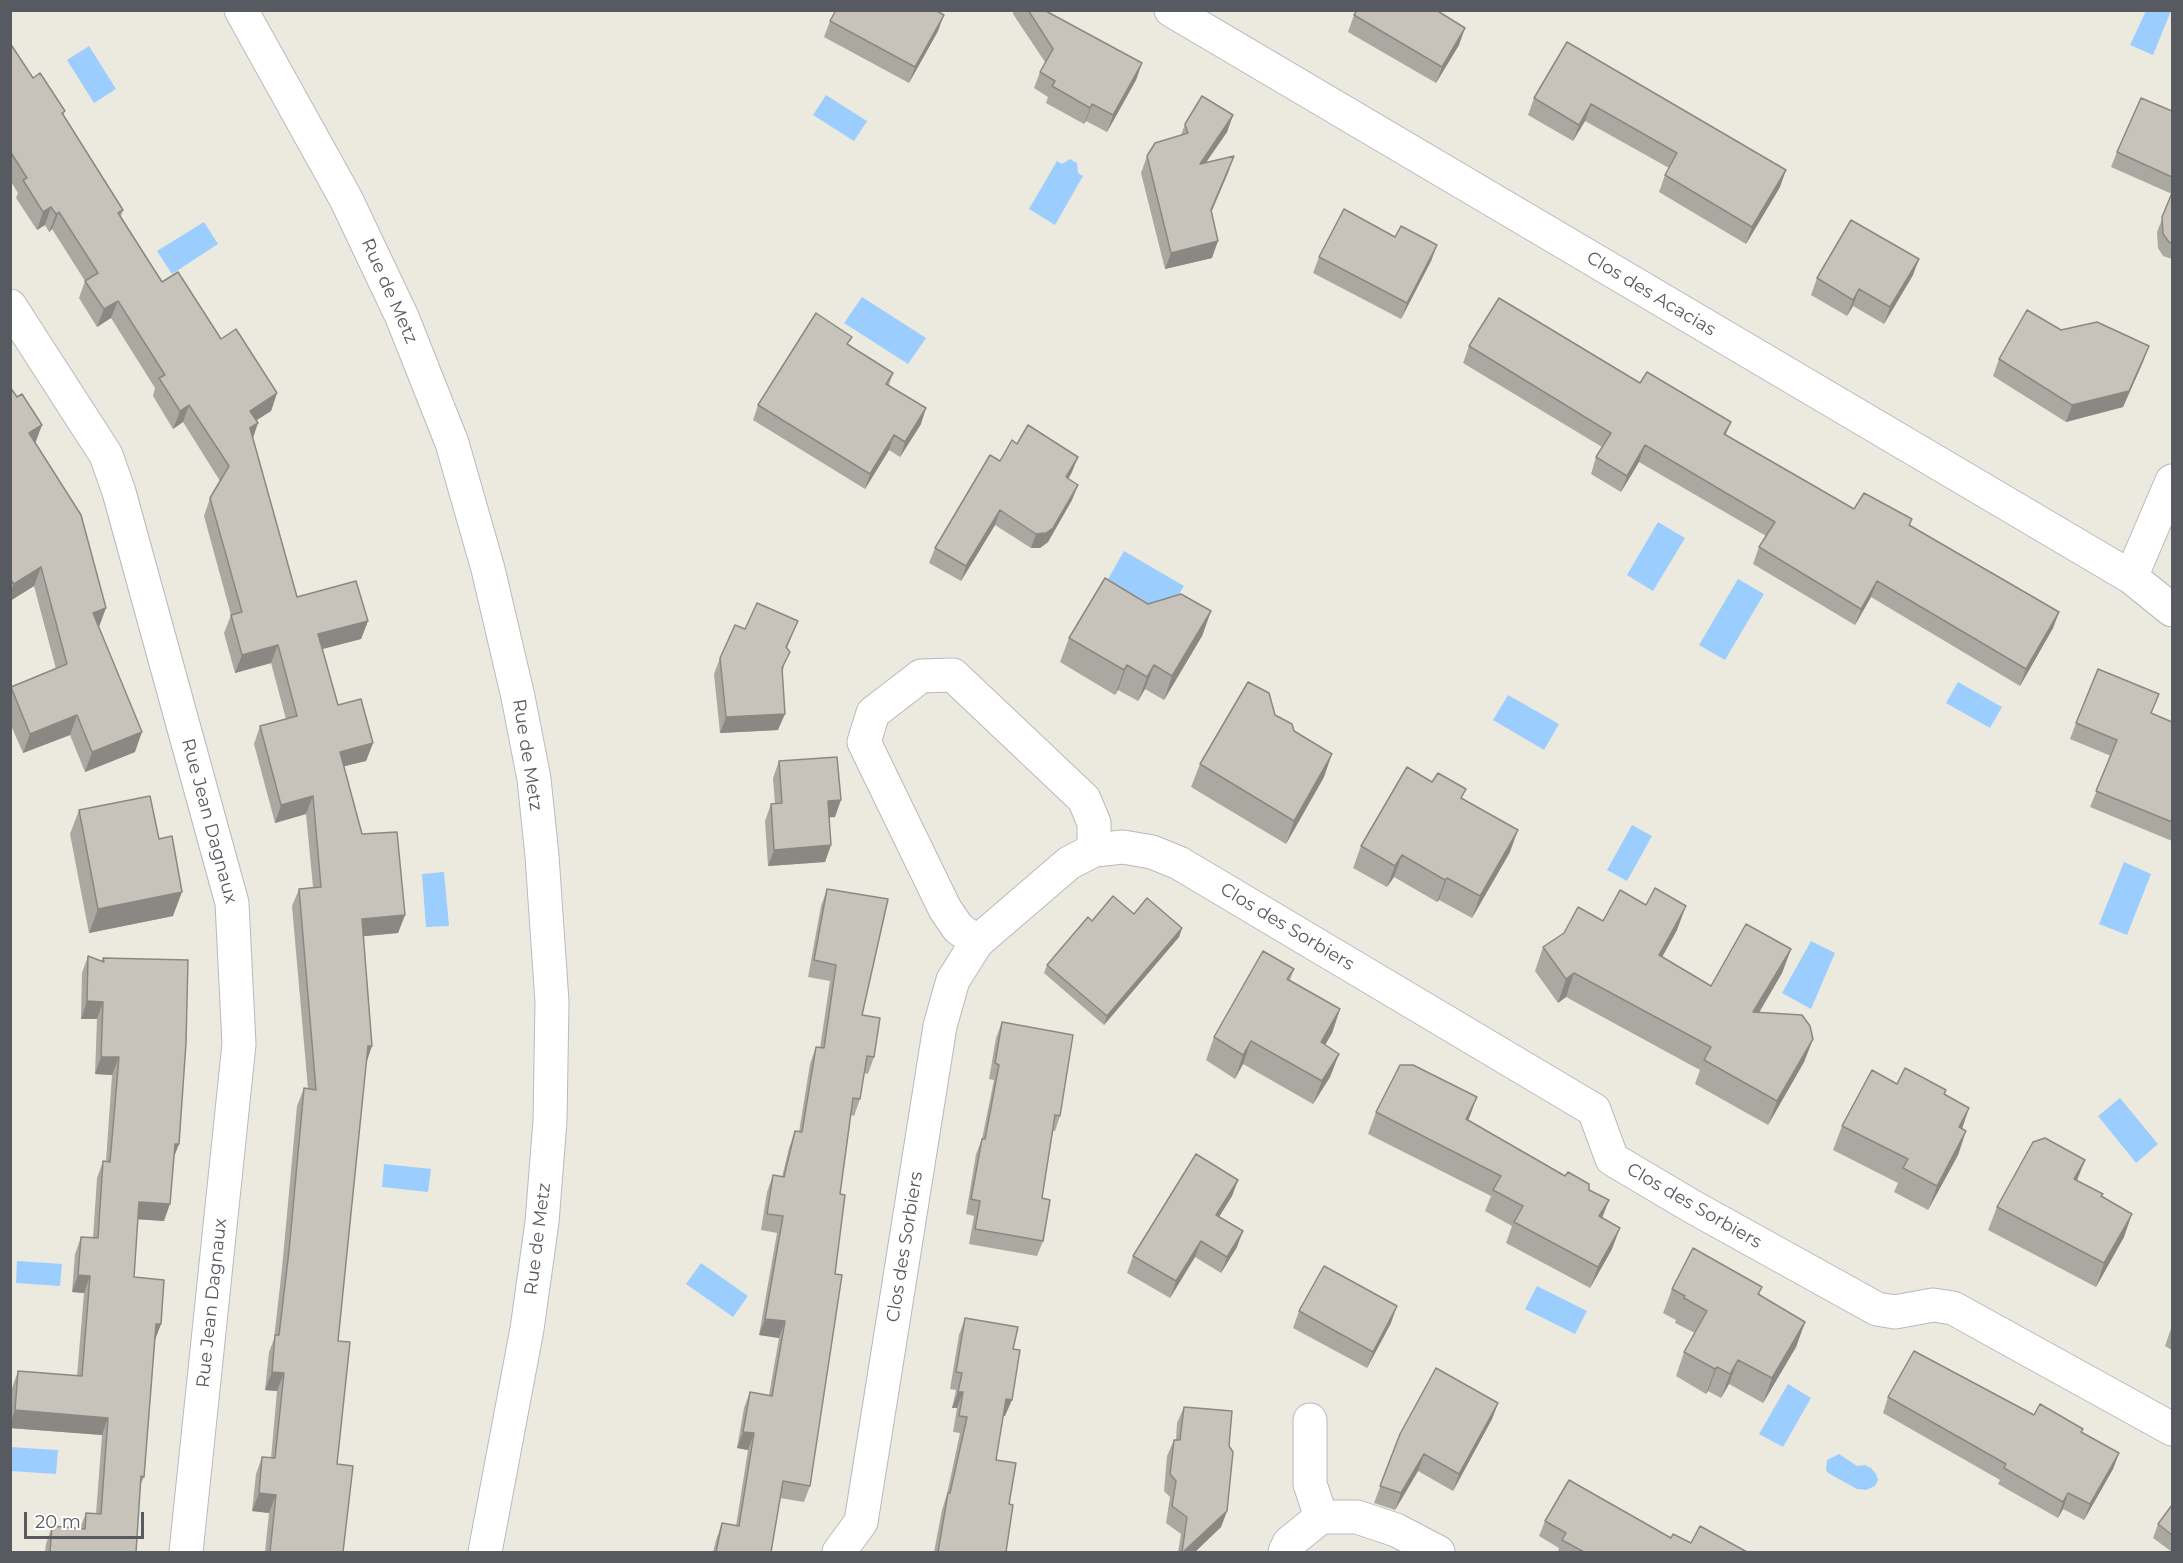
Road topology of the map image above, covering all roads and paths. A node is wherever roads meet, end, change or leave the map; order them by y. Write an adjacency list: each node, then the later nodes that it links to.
1 (241, 10): 13 (street, Rue de Metz)
2 (1171, 10): 5 (street, Clos des Acacias)
3 (10, 306): 12 (street, Rue Jean Dagnaux)
4 (2172, 481): 5 (street)
5 (2132, 577): 6 (street, Clos des Acacias)
6 (2172, 610)
7 (1094, 850): 8 (street, Clos des Sorbiers); 8 (street); 10 (street, Clos des Sorbiers)
8 (977, 942): 14 (street, Clos des Sorbiers)
9 (1310, 1420): 11 (street)
10 (2172, 1429)
11 (1321, 1517): 15 (street); 16 (street)
12 (186, 1552)
13 (485, 1552)
14 (839, 1552)
15 (1285, 1552)
16 (1438, 1552)

